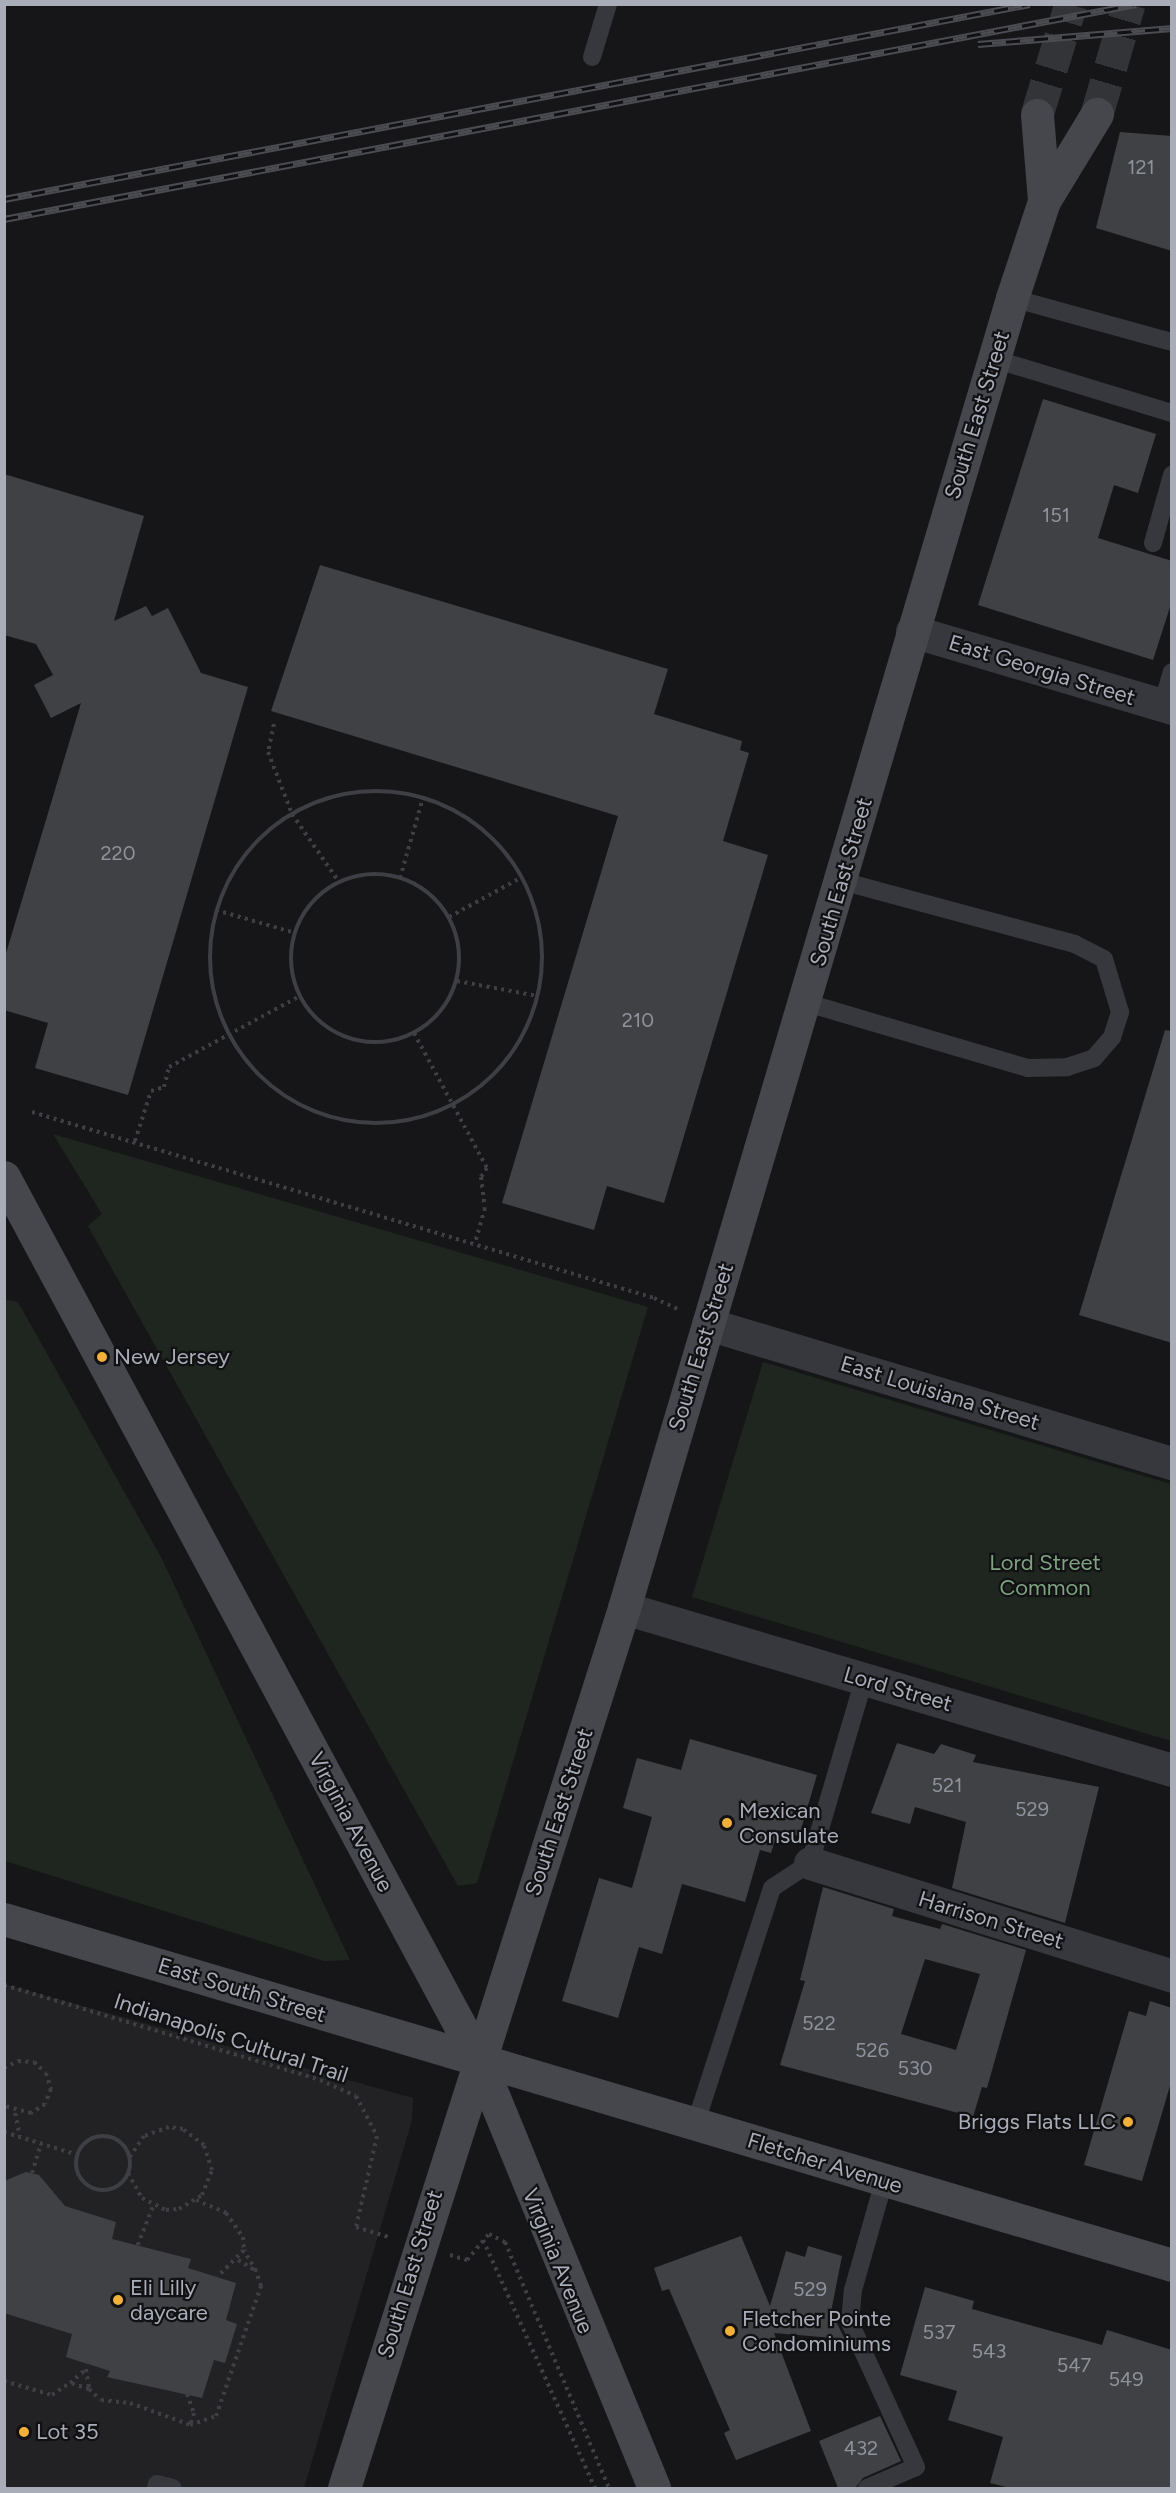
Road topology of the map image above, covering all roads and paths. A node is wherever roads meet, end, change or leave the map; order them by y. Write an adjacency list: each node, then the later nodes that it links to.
1 (609, 4): 2 (lane)
2 (592, 57)
3 (1097, 114): 5 (main road, South East Street)
4 (1038, 115): 5 (main road, South East Street)
5 (1044, 201): 6 (main road, South East Street)
6 (1012, 298): 7 (lane); 8 (main road, South East Street)
7 (1172, 342)
8 (994, 359): 9 (lane); 12 (main road, South East Street)
9 (1172, 413)
10 (1172, 476): 11 (lane)
11 (1153, 543)
12 (912, 631): 14 (street, East Georgia Street); 20 (main road, South East Street)
13 (1172, 672): 14 (lane)
14 (1167, 707)
15 (274, 724): 17 (path)
16 (423, 798): 17 (path); 18 (path); 19 (path)
17 (292, 814): 21 (path); 22 (path)
18 (522, 877): 23 (path); 27 (path)
19 (400, 878): 21 (path); 23 (path)
20 (842, 881): 28 (main road, South East Street); 28 (lane)
21 (339, 882): 24 (path)
22 (216, 910): 24 (path); 30 (path)
23 (449, 917): 25 (path)
24 (295, 933): 26 (path)
25 (457, 981): 27 (path); 29 (path)
26 (300, 996): 29 (path); 30 (path)
27 (538, 996): 31 (path)
28 (807, 1004): 36 (main road, South East Street)
29 (414, 1033): 31 (path)
30 (229, 1035): 31 (path); 33 (path)
31 (454, 1104): 35 (path)
32 (32, 1112): 33 (path)
33 (135, 1141): 35 (path)
34 (4, 1177): 45 (main road, Virginia Avenue)
35 (475, 1244): 36 (path)
36 (708, 1324): 37 (street, East Louisiana Street); 38 (main road, South East Street)
37 (1172, 1463)
38 (624, 1608): 39 (street, Lord Street); 45 (main road, South East Street)
39 (864, 1679): 40 (street, Lord Street); 41 (lane)
40 (1172, 1770)
41 (810, 1863): 43 (street, Harrison Street); 49 (lane)
42 (4, 1920): 45 (main road, East South Street)
43 (1172, 1977)
44 (4, 1985): 60 (path, Indianapolis Cultural Trail)
45 (479, 2061): 49 (main road, Fletcher Avenue); 60 (main road, South East Street); 75 (main road, Virginia Avenue)
46 (4, 2068): 48 (path)
47 (4, 2106): 48 (path)
48 (15, 2113): 51 (path)
49 (695, 2125): 57 (main road, Fletcher Avenue)
50 (4, 2132): 51 (path)
51 (20, 2137): 52 (path)
52 (41, 2144): 53 (path); 55 (path)
53 (78, 2155): 54 (path); 56 (path)
54 (130, 2157): 56 (path); 58 (path)
55 (32, 2173)
56 (128, 2174): 59 (path)
57 (884, 2181): 64 (main road, Fletcher Avenue); 76 (lane)
58 (196, 2200): 59 (path); 61 (path)
59 (153, 2206): 62 (path)
60 (418, 2246): 72 (main road, South East Street)
61 (244, 2250): 63 (path); 65 (path)
62 (135, 2252)
63 (238, 2260): 65 (path); 66 (path)
64 (1172, 2265)
65 (256, 2271): 71 (path)
66 (218, 2277)
67 (4, 2381): 68 (path)
68 (70, 2383): 69 (path); 69 (path)
69 (89, 2388): 71 (path)
70 (187, 2394): 71 (path)
71 (190, 2426)
72 (344, 2488)
73 (595, 2488): 74 (path)
74 (609, 2488)
75 (654, 2488)
76 (867, 2488)

